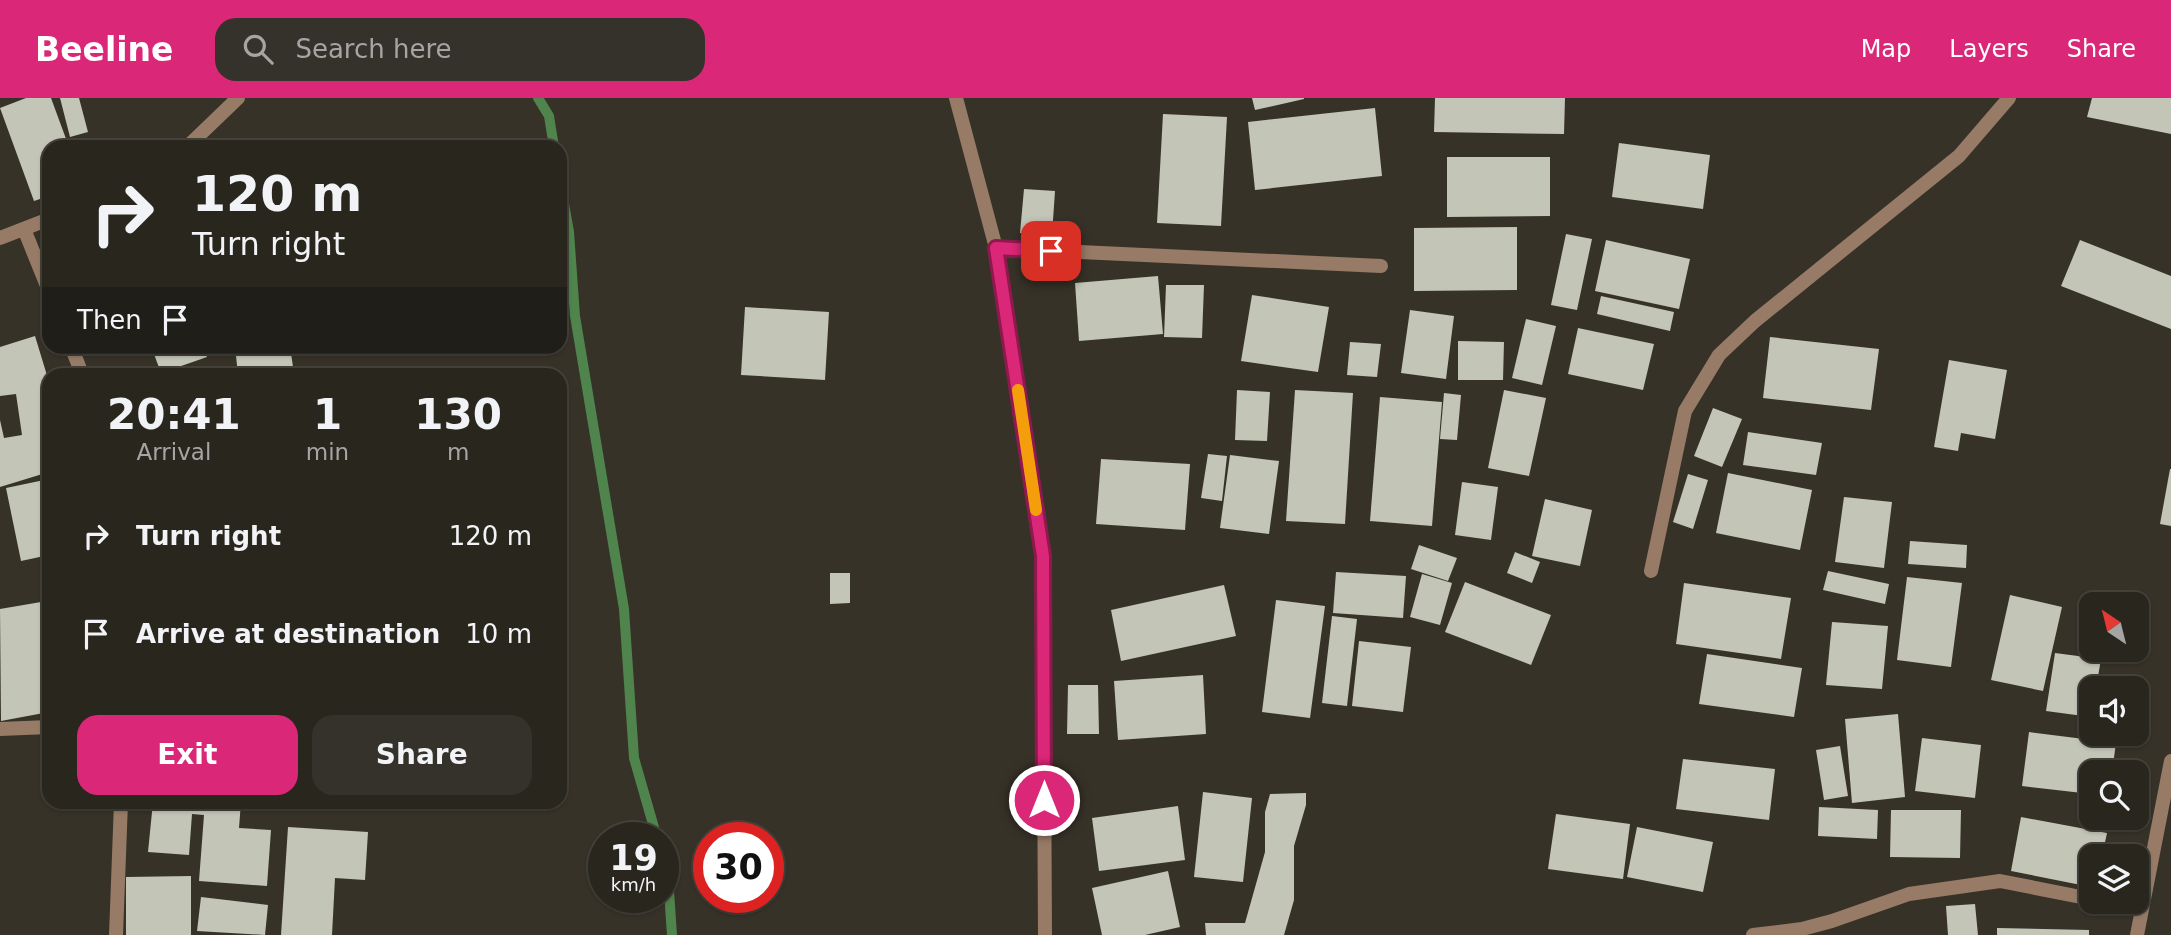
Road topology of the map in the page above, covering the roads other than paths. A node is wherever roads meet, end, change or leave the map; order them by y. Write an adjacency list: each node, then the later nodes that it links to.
1 (238, 98): 4 (street)
2 (956, 98): 8 (street)
3 (2009, 98): 11 (street)
4 (194, 140)
5 (42, 222): 6 (street)
6 (24, 229): 7 (street); 10 (street)
7 (0, 238)
8 (996, 248): 9 (street); 20 (street)
9 (1381, 266)
10 (42, 274)
11 (1651, 571)
12 (42, 727): 13 (street)
13 (0, 729)
14 (2171, 761): 16 (street)
15 (121, 809): 19 (street)
16 (2149, 869)
17 (2079, 897): 21 (street)
18 (2140, 914): 22 (street)
19 (116, 935)
20 (1045, 935)
21 (1753, 935)
22 (2137, 935)

